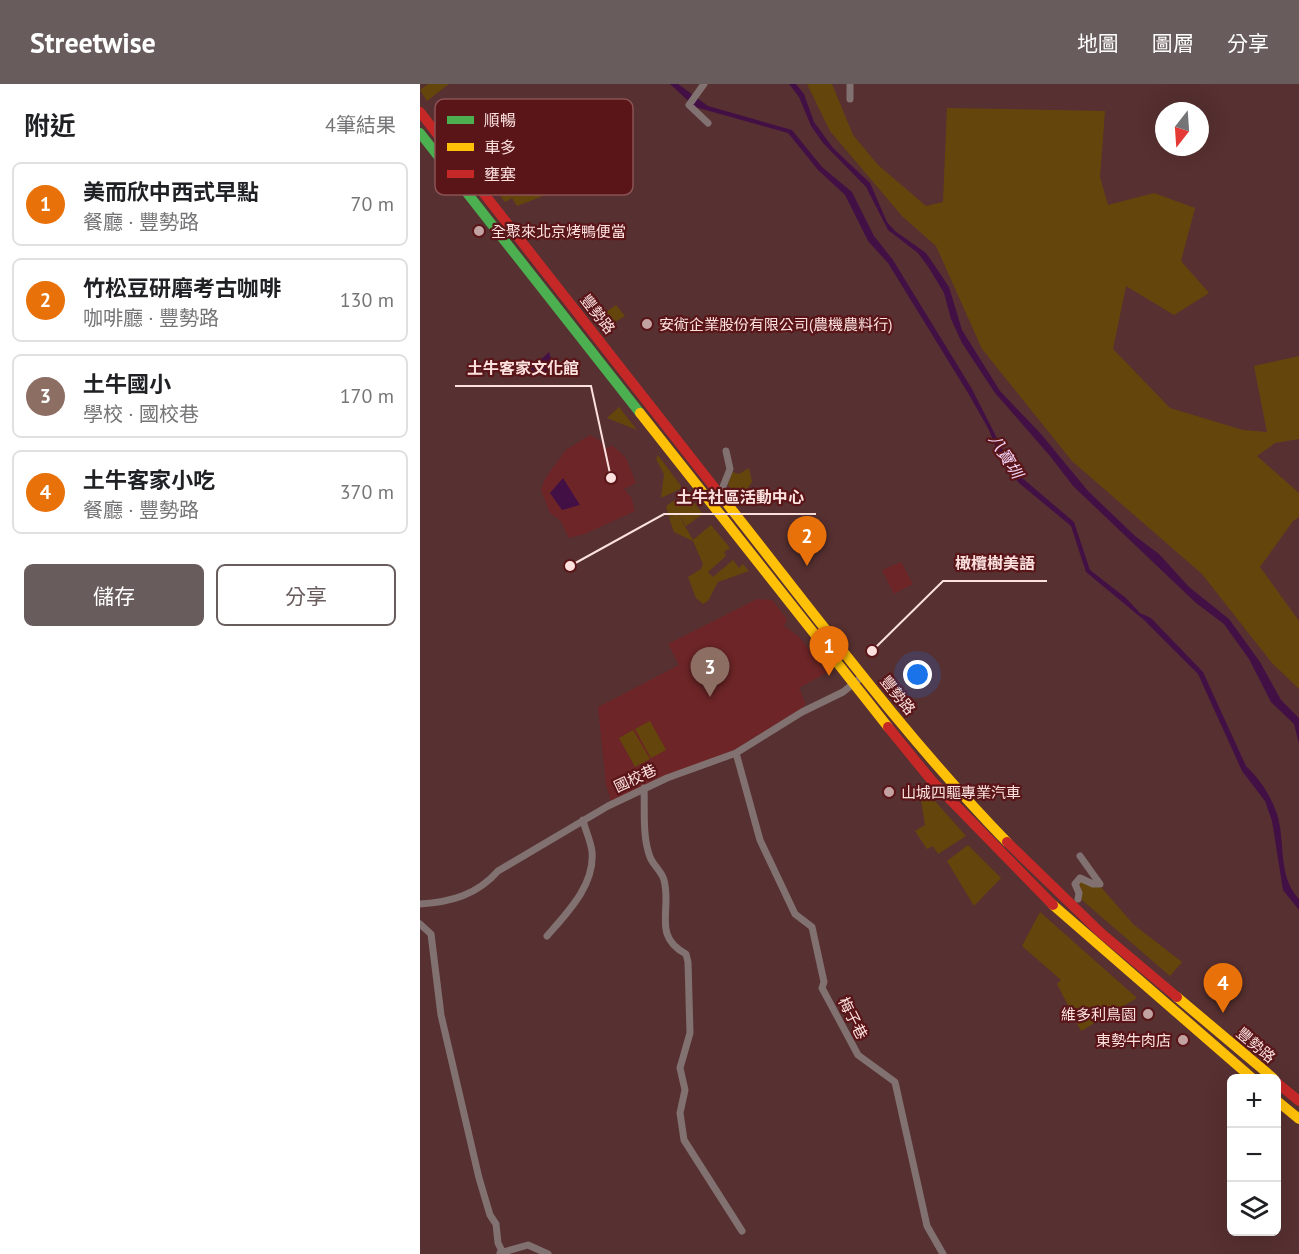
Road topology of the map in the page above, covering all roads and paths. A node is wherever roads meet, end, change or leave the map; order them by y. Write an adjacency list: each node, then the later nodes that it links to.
1 (704, 84): 5 (street)
2 (850, 84): 3 (street)
3 (850, 99)
4 (420, 112): 6 (main road, 豐勢路)
5 (708, 123)
6 (435, 131)
7 (420, 133): 8 (main road, 豐勢路)
8 (435, 152)
9 (469, 195): 14 (main road, 豐勢路)
10 (485, 195): 12 (main road, 豐勢路)
11 (726, 452): 12 (street)
12 (720, 494): 13 (main road, 豐勢路)
13 (787, 578): 14 (street); 15 (main road, 豐勢路)
14 (778, 590): 16 (main road, 豐勢路)
15 (863, 676): 16 (street, 國校巷); 26 (main road, 豐勢路)
16 (853, 684): 17 (street, 國校巷); 25 (main road, 豐勢路)
17 (736, 753): 18 (street, 國校巷); 34 (street, 梅子巷)
18 (645, 788): 19 (street, 國校巷); 31 (street)
19 (582, 820): 22 (street, 國校巷); 24 (street)
20 (1080, 856): 21 (street)
21 (1078, 899)
22 (420, 904)
23 (420, 924): 32 (street)
24 (547, 936)
25 (1246, 1074)
26 (1268, 1074)
27 (1281, 1086): 28 (main road, 豐勢路)
28 (1299, 1101)
29 (1281, 1104): 30 (main road)
30 (1299, 1119)
31 (742, 1231)
32 (501, 1252): 33 (street)
33 (548, 1254)
34 (943, 1254)

